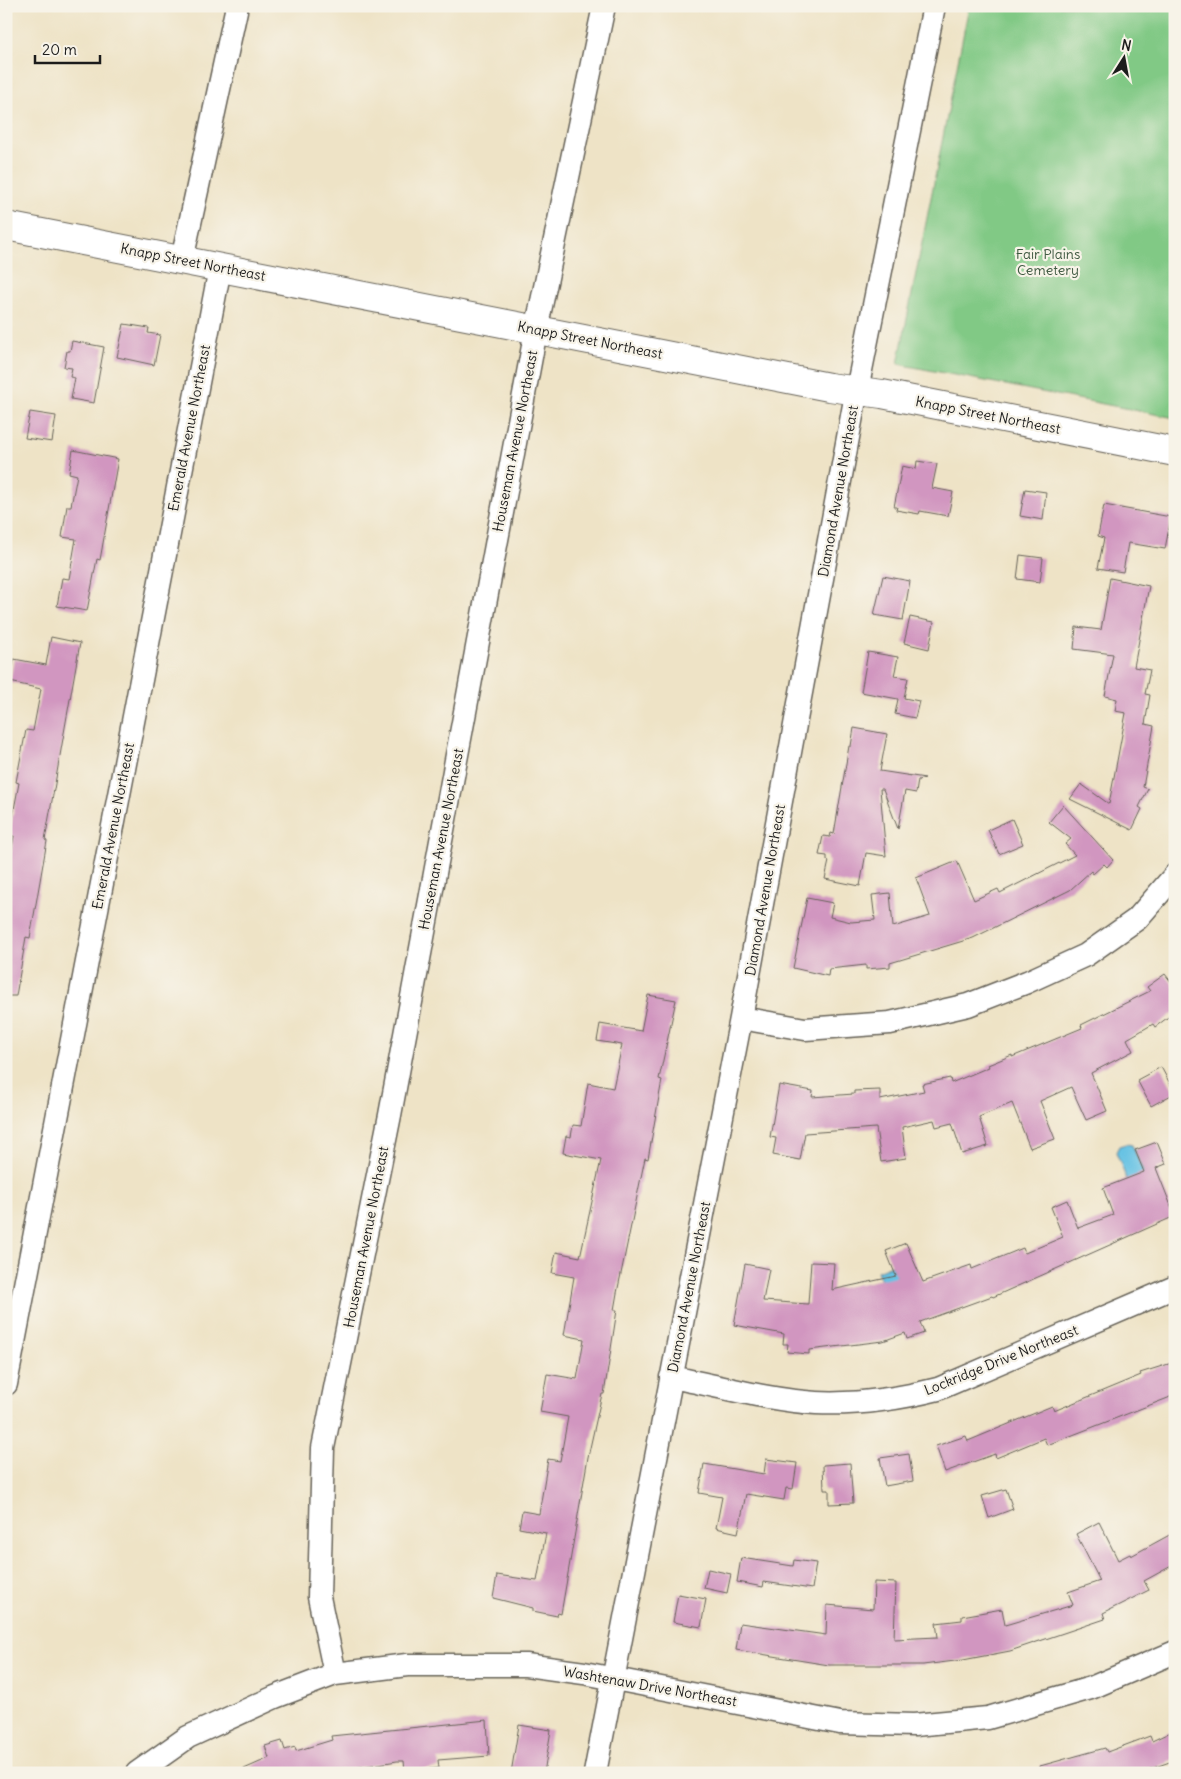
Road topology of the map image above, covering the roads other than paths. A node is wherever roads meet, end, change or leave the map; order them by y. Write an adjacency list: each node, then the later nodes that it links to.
1 (237, 6): 5 (street)
2 (604, 6): 7 (street, Houseman Avenue Northeast)
3 (934, 6): 8 (street, Diamond Avenue Northeast)
4 (6, 226): 5 (main road, Knapp Street Northeast)
5 (182, 260): 6 (main road, Knapp Street Northeast)
6 (220, 268): 7 (main road, Knapp Street Northeast); 14 (street, Emerald Avenue Northeast)
7 (536, 330): 8 (main road, Knapp Street Northeast); 16 (street, Houseman Avenue Northeast)
8 (857, 390): 9 (main road, Knapp Street Northeast); 11 (street, Diamond Avenue Northeast)
9 (1175, 452)
10 (1175, 875): 11 (street)
11 (741, 1018): 13 (street, Diamond Avenue Northeast)
12 (1175, 1287): 13 (street, Lockridge Drive Northeast)
13 (671, 1377): 17 (street, Diamond Avenue Northeast)
14 (6, 1384)
15 (1175, 1652): 17 (street, Washtenaw Drive Northeast)
16 (335, 1674): 17 (street, Washtenaw Drive Northeast); 18 (street, Washtenaw Drive Northeast)
17 (613, 1678): 19 (street, Diamond Avenue Northeast)
18 (137, 1773)
19 (595, 1773)

